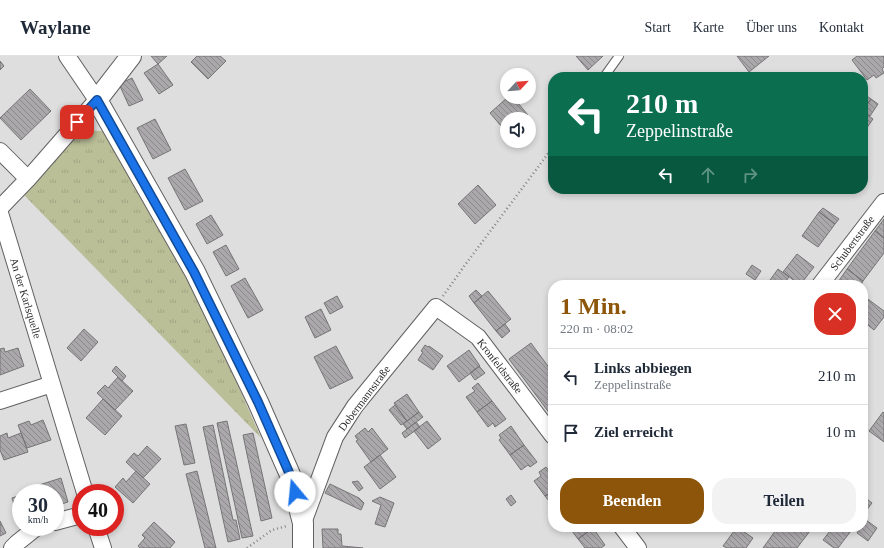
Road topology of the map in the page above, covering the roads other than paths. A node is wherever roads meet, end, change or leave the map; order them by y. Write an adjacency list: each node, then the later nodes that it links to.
1 (67, 56): 5 (street)
2 (131, 56): 5 (street)
3 (619, 56): 4 (lane)
4 (608, 72)
5 (97, 100): 7 (street); 17 (street)
6 (0, 151): 7 (street)
7 (28, 179): 9 (street)
8 (884, 202): 11 (street, Schubertstraße)
9 (0, 208)
10 (0, 213): 13 (street, An der Karlsquelle)
11 (824, 280)
12 (436, 307): 15 (street, Kronfeldstraße); 17 (street, Dobermannstraße)
13 (52, 384): 14 (street); 16 (street, An der Karlsquelle)
14 (0, 402)
15 (548, 429)
16 (82, 484)
17 (303, 523): 23 (street)
18 (626, 532): 24 (street)
19 (26, 536): 21 (street)
20 (99, 536): 22 (street)
21 (12, 548)
22 (102, 548)
23 (303, 548)
24 (638, 548)

